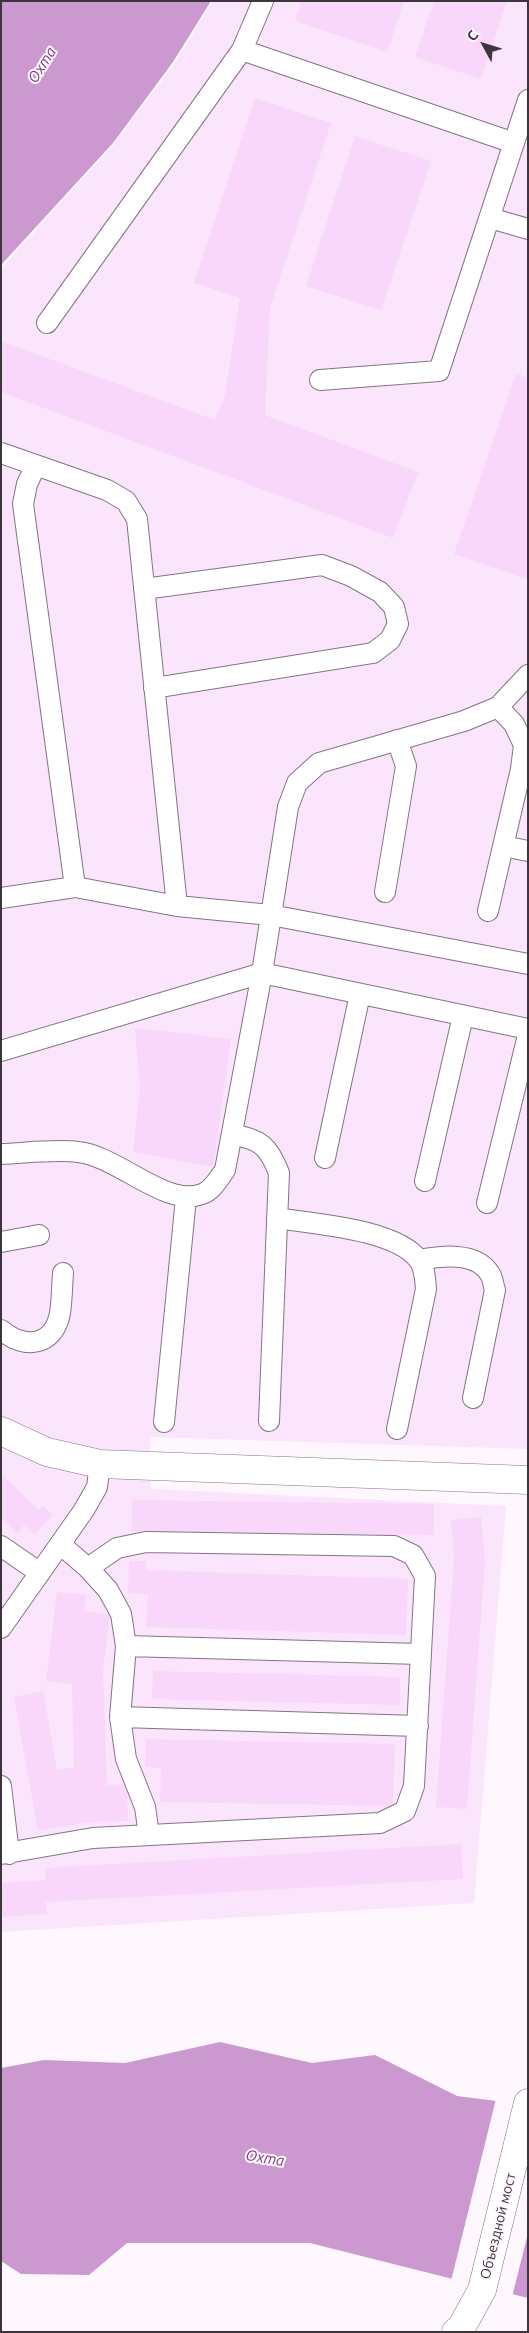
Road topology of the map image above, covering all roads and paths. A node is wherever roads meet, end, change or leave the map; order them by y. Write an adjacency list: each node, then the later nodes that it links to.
1 (263, 1): 2 (lane)
2 (242, 50): 4 (lane); 7 (lane)
3 (528, 100): 4 (lane)
4 (514, 143): 5 (lane)
5 (490, 218): 6 (lane); 8 (lane)
6 (528, 229)
7 (47, 322)
8 (320, 380)
9 (1, 453): 10 (lane)
10 (36, 465): 11 (lane); 19 (lane)
11 (144, 589): 13 (lane); 13 (lane)
12 (528, 675): 14 (lane)
13 (154, 688): 22 (lane)
14 (498, 707): 15 (lane); 16 (lane)
15 (397, 740): 20 (lane); 24 (lane)
16 (526, 745): 17 (lane)
17 (503, 846): 18 (lane); 23 (lane)
18 (528, 851)
19 (75, 887): 21 (lane); 22 (lane)
20 (385, 892)
21 (1, 898)
22 (177, 906): 24 (lane)
23 (488, 911)
24 (271, 915): 25 (lane); 26 (lane)
25 (528, 964)
26 (262, 973): 27 (lane); 31 (lane); 32 (lane)
27 (360, 994): 28 (lane); 34 (lane)
28 (463, 1016): 29 (lane); 35 (lane)
29 (528, 1029)
30 (528, 1035): 37 (lane)
31 (1, 1052)
32 (232, 1135): 36 (lane); 38 (lane)
33 (1, 1154): 36 (lane)
34 (325, 1158)
35 (425, 1181)
36 (186, 1198): 46 (lane)
37 (487, 1203)
38 (277, 1218): 41 (lane); 45 (lane)
39 (39, 1234): 40 (lane)
40 (1, 1242)
41 (419, 1260): 44 (lane); 47 (lane)
42 (63, 1273): 43 (lane)
43 (1, 1330)
44 (473, 1398)
45 (269, 1421)
46 (164, 1422)
47 (397, 1429)
48 (1, 1431): 49 (street)
49 (100, 1464): 50 (street); 51 (lane)
50 (528, 1480)
51 (60, 1544): 53 (lane); 54 (lane)
52 (1, 1546): 54 (lane)
53 (88, 1568): 56 (lane); 57 (lane)
54 (40, 1573): 55 (lane)
55 (1, 1628)
56 (126, 1646): 57 (lane); 58 (lane)
57 (421, 1654): 59 (lane)
58 (120, 1717): 59 (lane); 61 (lane)
59 (418, 1726): 61 (lane)
60 (1, 1786): 62 (lane)
61 (148, 1835): 62 (lane)
62 (5, 1854)
63 (528, 2103): 64 (street, Объездной мост)
64 (456, 2332)

